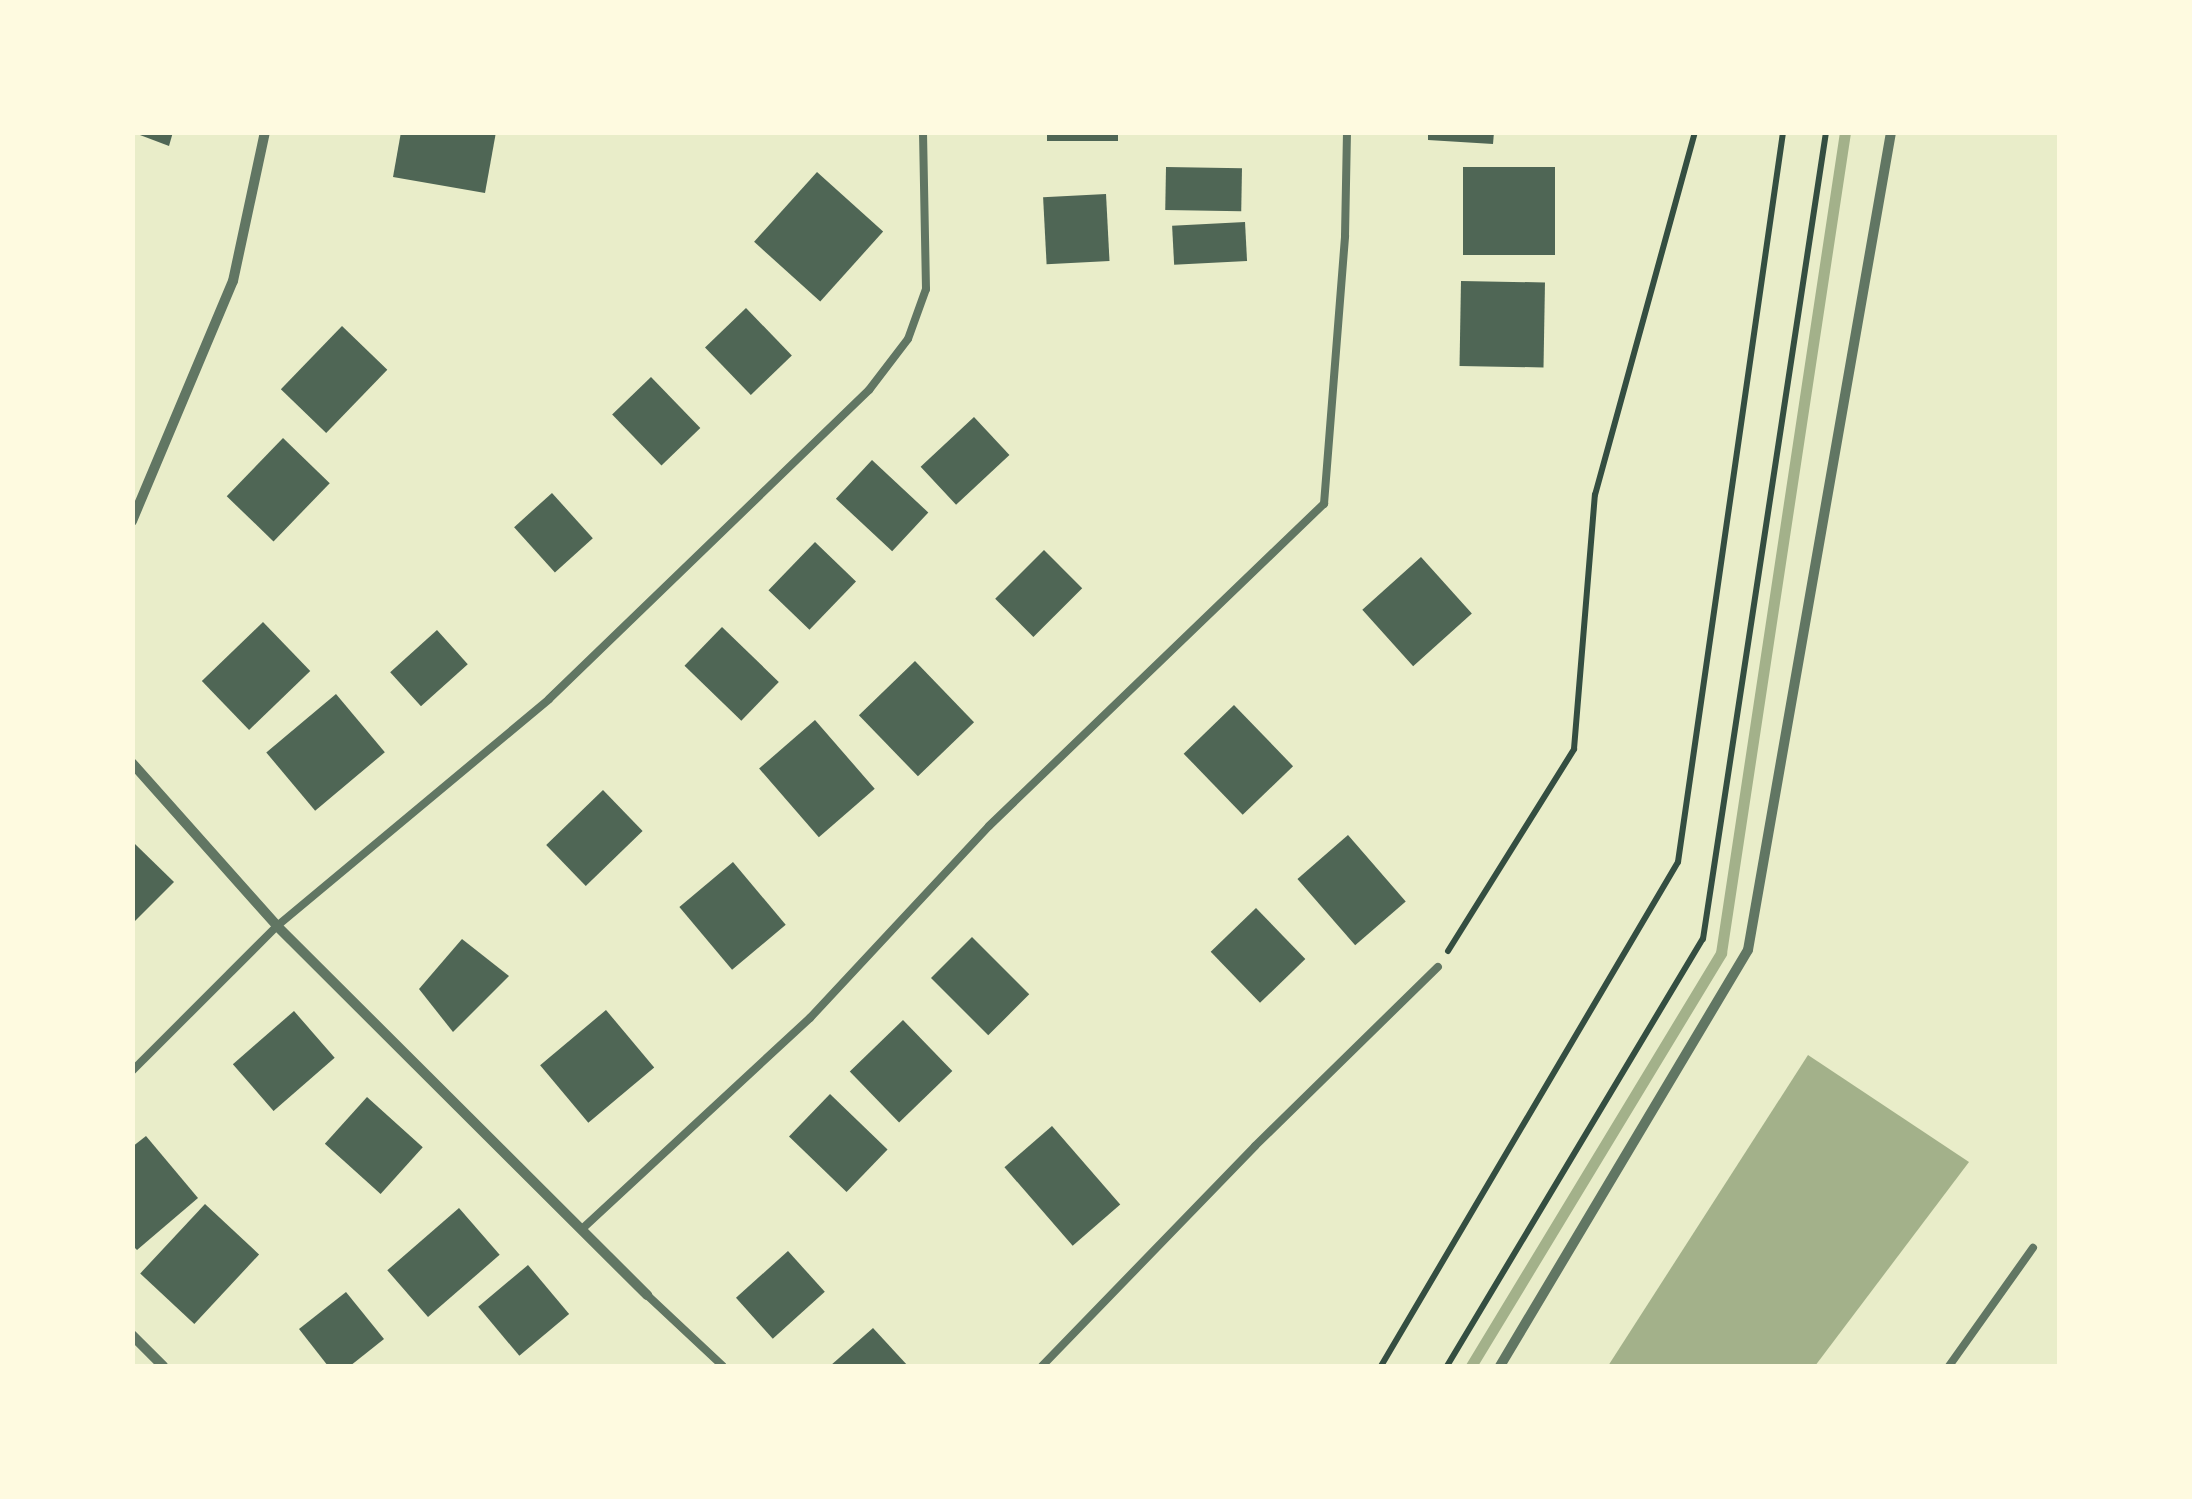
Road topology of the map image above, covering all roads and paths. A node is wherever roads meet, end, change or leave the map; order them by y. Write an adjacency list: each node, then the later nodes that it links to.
1 (266, 132): 8 (street)
2 (923, 132): 10 (lane)
3 (1347, 132): 13 (lane)
4 (1695, 132): 11 (path)
5 (1782, 132): 20 (path)
6 (1826, 132): 21 (path)
7 (1891, 132): 22 (street)
8 (132, 520)
9 (132, 763): 10 (street)
10 (277, 926): 12 (lane); 13 (street)
11 (1438, 966): 19 (lane)
12 (132, 1072)
13 (582, 1229): 15 (street)
14 (2034, 1248): 23 (lane)
15 (647, 1295): 18 (lane)
16 (132, 1335): 17 (street)
17 (163, 1366)
18 (723, 1366)
19 (1042, 1366)
20 (1381, 1366)
21 (1446, 1366)
22 (1500, 1366)
23 (1949, 1366)

